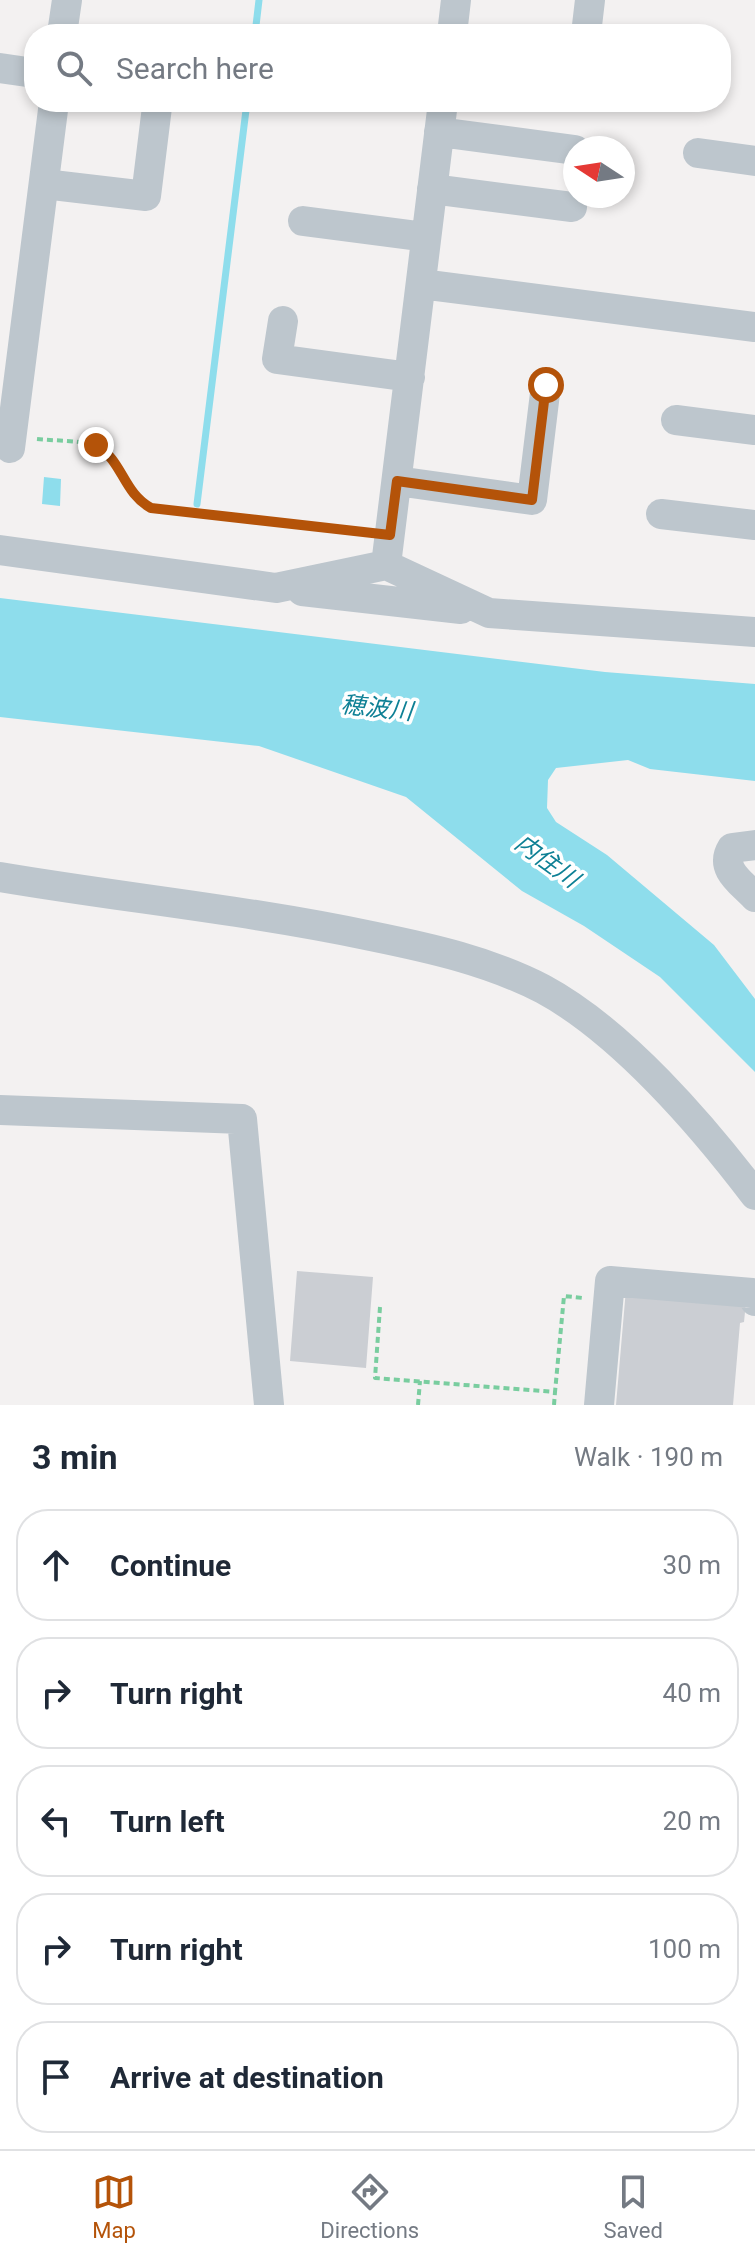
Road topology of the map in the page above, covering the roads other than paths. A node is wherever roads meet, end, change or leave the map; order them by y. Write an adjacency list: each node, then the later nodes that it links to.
1 (67, 0): 4 (street)
2 (456, 0): 5 (street)
3 (590, 0): 6 (street)
4 (63, 24)
5 (453, 24)
6 (587, 24)
7 (0, 68): 8 (street)
8 (24, 72)
9 (53, 112): 16 (street)
10 (156, 112): 16 (street)
11 (442, 112): 12 (street)
12 (439, 132): 13 (street); 17 (street)
13 (563, 148)
14 (698, 153): 15 (street)
15 (755, 161)
16 (44, 184): 28 (street)
17 (432, 189): 18 (street); 20 (street)
18 (563, 206)
19 (303, 221): 20 (street)
20 (426, 237): 21 (street)
21 (421, 284): 23 (street); 24 (street)
22 (283, 321): 24 (street)
23 (755, 327)
24 (410, 377): 29 (street)
25 (546, 385): 29 (street)
26 (676, 420): 27 (street)
27 (755, 430)
28 (10, 442)
29 (397, 481): 33 (street)
30 (661, 514): 31 (street)
31 (755, 525)
32 (0, 550): 34 (street)
33 (386, 565): 34 (street); 35 (street)
34 (276, 588): 35 (street)
35 (489, 613): 36 (street)
36 (755, 632)
37 (755, 845): 39 (street)
38 (0, 877): 41 (street)
39 (755, 897)
40 (0, 1110): 43 (street)
41 (755, 1195)
42 (755, 1301): 44 (street)
43 (269, 1405)
44 (599, 1405)

